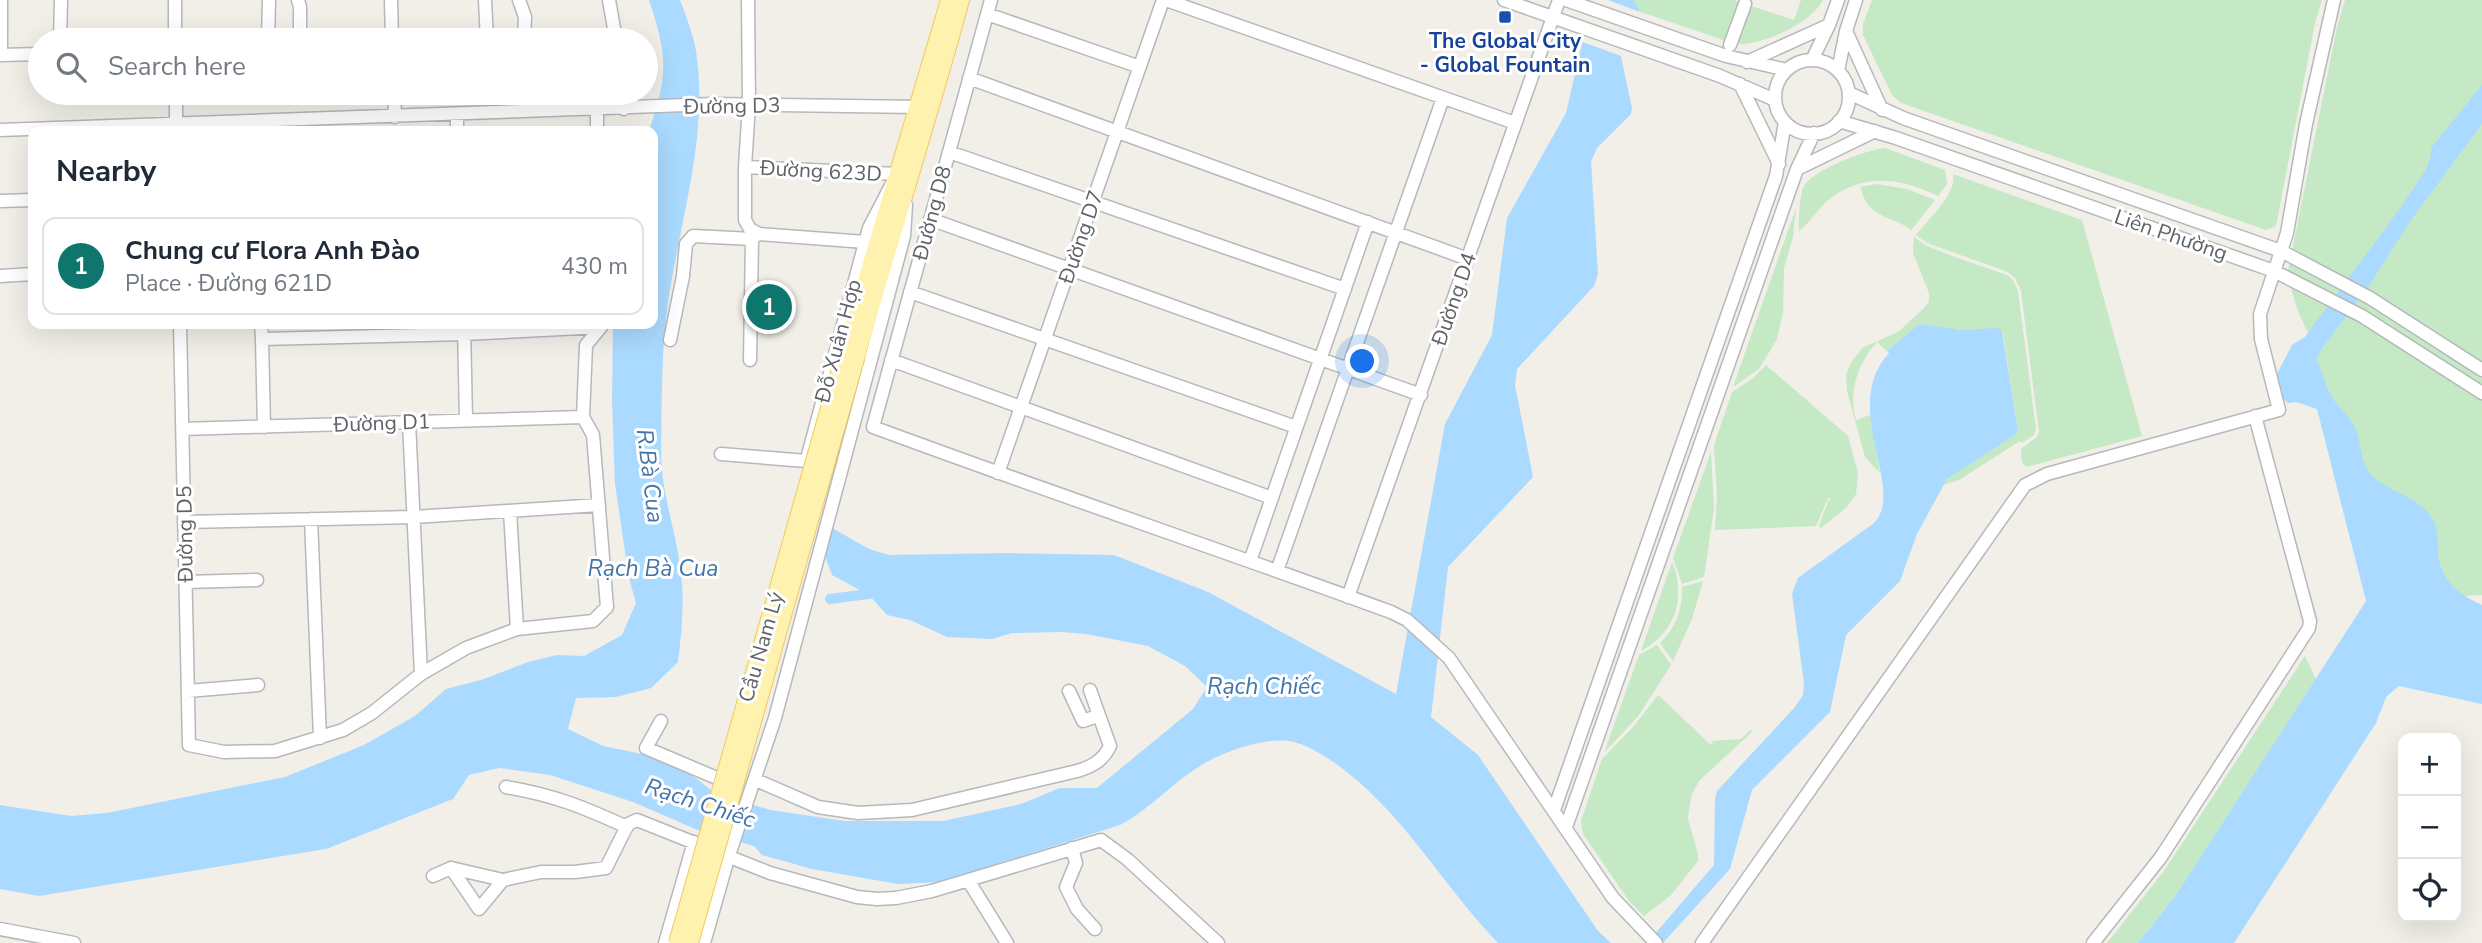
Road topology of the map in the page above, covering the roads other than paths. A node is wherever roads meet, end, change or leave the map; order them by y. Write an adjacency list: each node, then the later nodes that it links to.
1 (1, 0): 36 (street)
2 (61, 0): 25 (street)
3 (175, 0): 26 (street)
4 (269, 0): 27 (street)
5 (298, 0): 28 (street)
6 (391, 0): 29 (street)
7 (485, 0): 30 (street)
8 (519, 0): 31 (street)
9 (609, 0): 32 (street)
10 (748, 0): 47 (street)
11 (949, 0): 52 (main road, Đỗ Xuân Hợp)
12 (961, 0): 52 (main road, Đỗ Xuân Hợp)
13 (991, 0): 22 (street, Đường D8)
14 (1165, 0): 39 (street, Đường D7); 45 (street)
15 (1504, 0): 23 (street)
16 (1559, 0): 23 (street, Đường D4)
17 (1566, 0): 38 (street)
18 (1838, 0): 24 (street)
19 (1856, 0): 33 (street)
20 (2333, 0): 86 (street)
21 (1745, 4): 34 (street)
22 (987, 14): 39 (street); 42 (street, Đường D8)
23 (1553, 17): 43 (street); 59 (street, Đường D4)
24 (1829, 25): 37 (street); 38 (street)
25 (60, 28)
26 (175, 28)
27 (268, 28)
28 (300, 28)
29 (392, 28)
30 (486, 28)
31 (525, 28)
32 (614, 28)
33 (1846, 31): 41 (street); 54 (street)
34 (1730, 45)
35 (28, 54): 36 (street)
36 (0, 55)
37 (1812, 60): 40 (street); 41 (street)
38 (1747, 62): 40 (street)
39 (1140, 67): 67 (street, Đường D7)
40 (1787, 70): 46 (street)
41 (1838, 71): 44 (street)
42 (969, 78): 67 (street); 69 (street, Đường D8)
43 (1740, 84): 46 (street); 70 (street)
44 (1849, 93): 54 (street, Liên Phường); 57 (street)
45 (1443, 98): 59 (street); 82 (street)
46 (1775, 100): 58 (street)
47 (750, 104): 51 (street, Đường D3); 52 (street, Đường D3); 71 (street)
48 (176, 105): 60 (street)
49 (394, 105): 56 (street)
50 (627, 105): 51 (street)
51 (629, 109): 53 (street, Đường D3)
52 (924, 109): 73 (main road, Đỗ Xuân Hợp)
53 (597, 110): 55 (street, Đường D3); 63 (street)
54 (1882, 110): 78 (street, Liên Phường)
55 (457, 115): 56 (street, Đường D3); 62 (street)
56 (395, 117): 61 (street, Đường D3)
57 (1839, 121): 66 (street, Liên Phường); 68 (street)
58 (1785, 122): 68 (street); 70 (street)
59 (1516, 124): 87 (street, Đường D4)
60 (176, 126)
61 (267, 126)
62 (457, 126)
63 (597, 126)
64 (0, 130): 65 (street, Đường D3)
65 (28, 130)
66 (1875, 131): 72 (street); 84 (street, Liên Phường)
67 (1117, 132): 76 (street, Đường D7); 79 (street)
68 (1814, 133): 72 (street)
69 (949, 152): 76 (street); 77 (street, Đường D8)
70 (1779, 164): 80 (street)
71 (745, 167): 73 (street, Đường 623D); 83 (street)
72 (1797, 169): 81 (street)
73 (903, 177): 85 (street, Đỗ Xuân Hợp); 102 (main road, Đỗ Xuân Hợp); 123 (street, Đỗ Xuân Hợp)
74 (28, 200): 75 (street)
75 (0, 201)
76 (1093, 202): 88 (street, Đường D7); 92 (street)
77 (930, 219): 88 (street); 93 (street, Đường D8)
78 (2195, 221): 84 (street); 86 (street, Liên Phường)
79 (1368, 222): 82 (street); 92 (street)
80 (1760, 223): 81 (street); 118 (street)
81 (1776, 229): 119 (street)
82 (1396, 232): 87 (street); 106 (street)
83 (754, 234): 85 (street); 101 (street); 104 (street)
84 (2188, 241): 89 (street, Liên Phường)
85 (865, 242): 121 (street, Đỗ Xuân Hợp)
86 (2281, 251): 89 (street); 107 (street, Liên Phường)
87 (1468, 259): 109 (street, Đường D4)
88 (1069, 268): 100 (street, Đường D7); 103 (street)
89 (2274, 271): 108 (street, Liên Phường); 112 (street)
90 (28, 274): 91 (street)
91 (0, 276)
92 (1345, 289): 103 (street)
93 (910, 292): 100 (street); 105 (street, Đường D8)
94 (180, 329): 117 (street, Đường D5)
95 (261, 329): 99 (street)
96 (464, 329): 98 (street); 113 (street)
97 (598, 329): 111 (street)
98 (402, 330): 99 (street)
99 (262, 339): 115 (street)
100 (1045, 339): 110 (street, Đường D7); 116 (street)
101 (670, 341)
102 (851, 353): 163 (main road, Cầu Nam Lý, bridge); 164 (main road, Cầu Nam Lý, bridge)
103 (1321, 358): 106 (street); 116 (street)
104 (750, 360)
105 (891, 360): 110 (street); 122 (street, Đường D8)
106 (1348, 368): 109 (street); 131 (street)
107 (2482, 370)
108 (2482, 393)
109 (1420, 395): 134 (street, Đường D4)
110 (1021, 407): 122 (street, Đường D7); 124 (street)
111 (583, 416): 113 (street, Đường D1); 125 (street)
112 (2255, 416): 168 (street); 169 (street)
113 (466, 420): 114 (street, Đường D1)
114 (409, 422): 115 (street, Đường D1); 127 (street)
115 (264, 427): 117 (street, Đường D1)
116 (1296, 428): 124 (street)
117 (182, 429): 129 (street, Đường D5)
118 (1687, 430): 119 (street); 136 (street)
119 (1703, 436): 137 (street)
120 (722, 454): 121 (street)
121 (806, 461): 123 (street)
122 (998, 473): 130 (street)
123 (834, 493): 146 (street, Đỗ Xuân Hợp)
124 (1272, 498): 130 (street)
125 (599, 505): 126 (street); 135 (street)
126 (510, 511): 127 (street); 135 (street)
127 (414, 517): 128 (street); 138 (street)
128 (312, 519): 129 (street); 145 (street)
129 (184, 522): 133 (street, Đường D5)
130 (1250, 561): 131 (street)
131 (1277, 570): 134 (street)
132 (257, 580): 133 (street)
133 (186, 582): 141 (street, Đường D5)
134 (1348, 597): 148 (street)
135 (517, 629): 138 (street)
136 (1613, 641): 137 (street); 148 (street)
137 (1629, 648): 150 (street)
138 (421, 674): 145 (street)
139 (258, 685): 141 (street)
140 (1090, 690): 143 (street)
141 (188, 691): 145 (street, Đường D5)
142 (1069, 691): 143 (street)
143 (1097, 716): 146 (street)
144 (661, 721): 146 (street)
145 (320, 738)
146 (754, 785): 153 (street, Đỗ Xuân Hợp)
147 (506, 787): 149 (street)
148 (1554, 810): 150 (street)
149 (627, 827): 151 (street); 156 (street)
150 (1566, 827): 160 (street)
151 (694, 842): 153 (street); 162 (street)
152 (1072, 848): 157 (street); 159 (street); 167 (street)
153 (729, 855): 157 (street); 165 (street)
154 (452, 868): 155 (street); 156 (street); 156 (street)
155 (433, 876)
156 (503, 880)
157 (968, 880): 166 (street)
158 (0, 929): 161 (street)
159 (1095, 929)
160 (1653, 939)
161 (74, 943)
162 (665, 943)
163 (677, 943)
164 (690, 943)
165 (704, 943)
166 (1007, 943)
167 (1218, 943)
168 (1702, 943)
169 (2094, 943)

